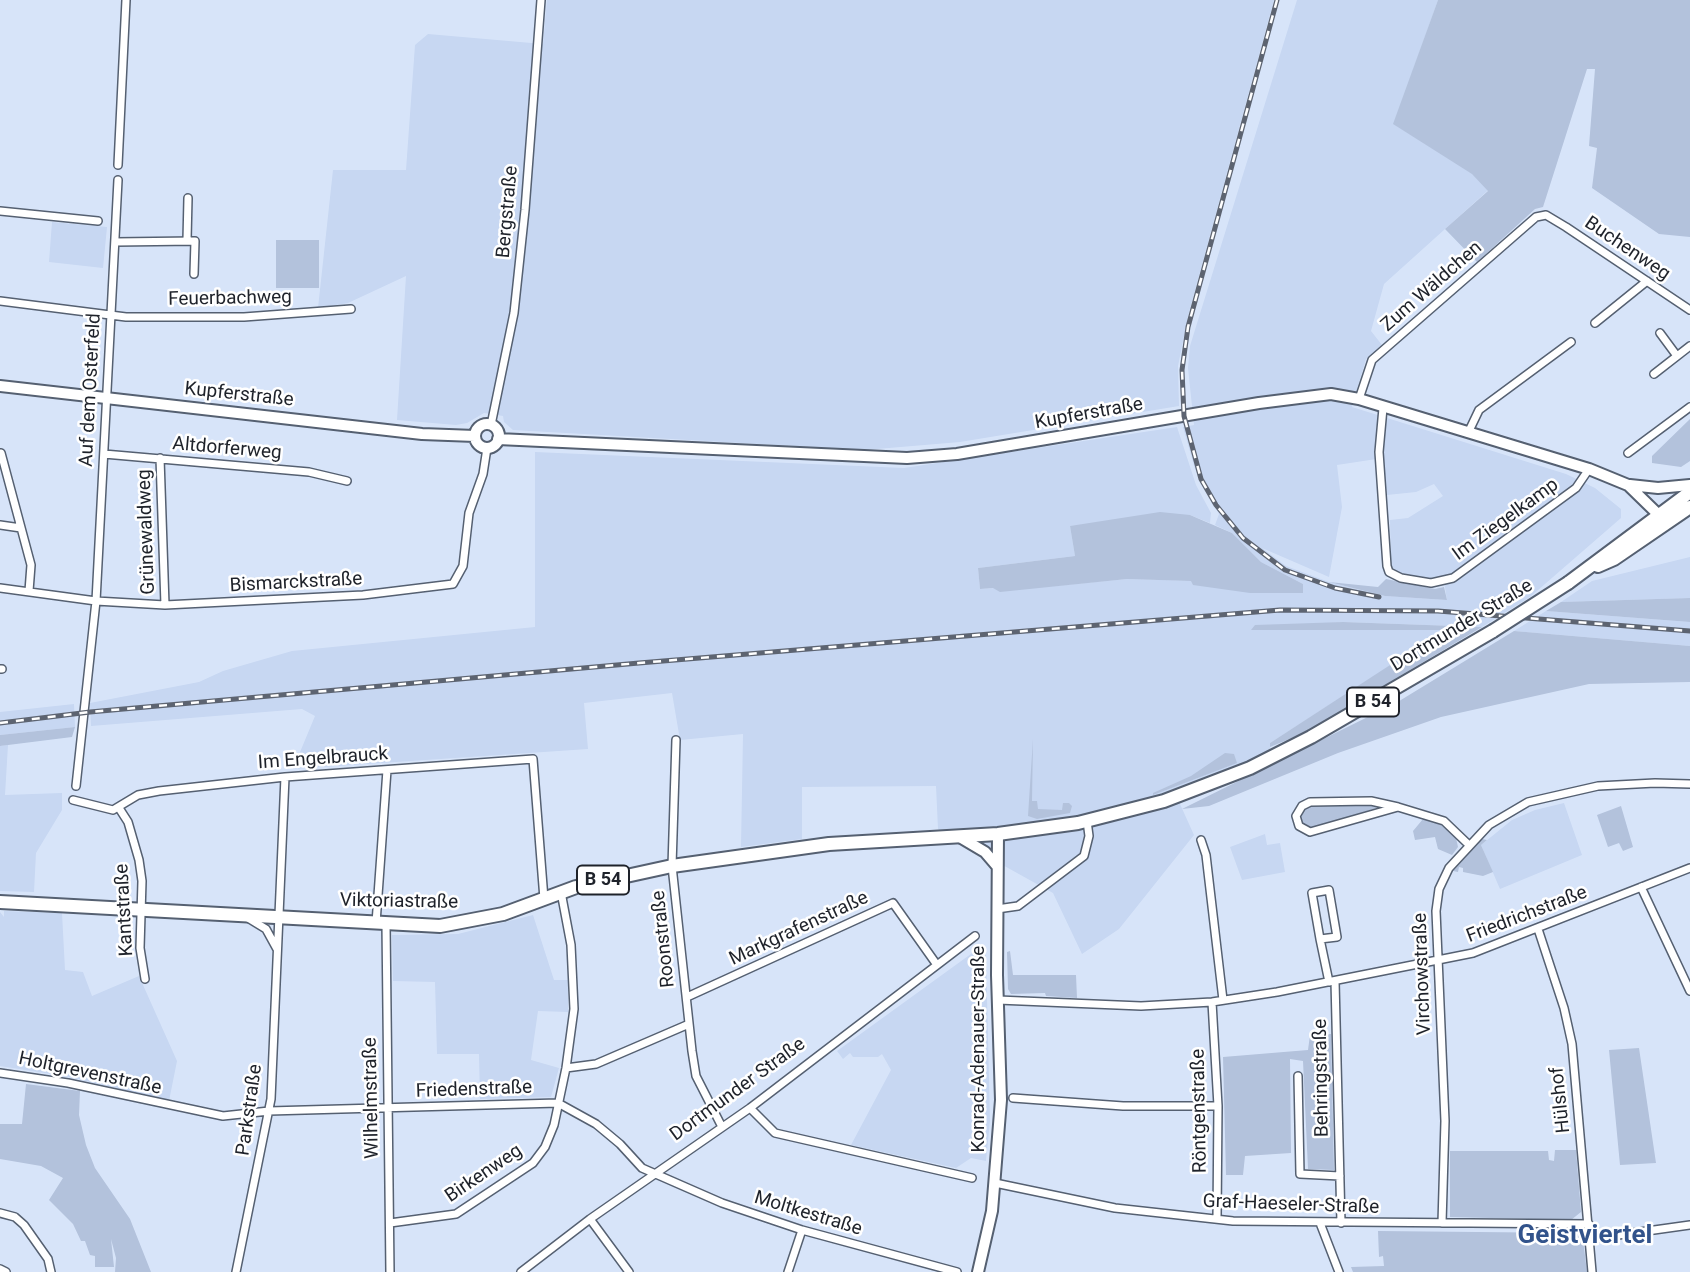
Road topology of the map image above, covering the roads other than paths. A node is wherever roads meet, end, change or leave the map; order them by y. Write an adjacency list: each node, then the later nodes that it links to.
1 (126, 0): 3 (street)
2 (541, 0): 28 (street, Bergstraße)
3 (118, 165)
4 (118, 180): 10 (street, Auf dem Osterfeld)
5 (188, 198): 9 (street)
6 (0, 211): 8 (street)
7 (1546, 215): 12 (street, Buchenweg); 25 (street, Zum Wäldchen)
8 (98, 221)
9 (187, 240): 10 (street); 11 (street)
10 (115, 242): 16 (street, Auf dem Osterfeld)
11 (194, 274)
12 (1647, 281): 15 (street, Buchenweg); 17 (street)
13 (0, 302): 16 (street, Feuerbachweg)
14 (351, 309): 16 (street, Feuerbachweg)
15 (1690, 310)
16 (110, 315): 24 (street, Auf dem Osterfeld)
17 (1595, 323)
18 (1660, 332): 21 (street)
19 (1571, 342): 29 (street)
20 (1690, 346): 21 (street)
21 (1677, 356): 22 (street)
22 (1654, 374)
23 (0, 386): 24 (street, Kupferstraße)
24 (107, 398): 30 (street, Kupferstraße); 35 (street, Auf dem Osterfeld)
25 (1359, 399): 27 (street, Kupferstraße); 31 (street, Kupferstraße)
26 (1690, 407): 34 (street)
27 (1382, 408): 29 (street, Kupferstraße); 37 (street, Im Ziegelkamp)
28 (491, 425): 30 (street); 31 (street)
29 (1468, 433): 37 (street, Kupferstraße)
30 (475, 436): 32 (street)
31 (498, 439): 32 (street)
32 (486, 448): 49 (street, Bismarckstraße)
33 (1, 453): 45 (street)
34 (1628, 453)
35 (103, 454): 36 (street, Altdorferweg); 48 (street, Auf dem Osterfeld)
36 (160, 458): 38 (street, Altdorferweg); 49 (street, Grünewaldweg)
37 (1589, 469): 39 (street, Kupferstraße)
38 (347, 481)
39 (1628, 485): 40 (street); 43 (street, Kupferstraße)
40 (1690, 485)
41 (1690, 492): 43 (main road, Dortmunder Straße / B 54)
42 (1690, 507): 43 (main road, Dortmunder Straße / B 54)
43 (1664, 519): 58 (main road, Dortmunder Straße / B 54, bridge)
44 (0, 525): 45 (street)
45 (21, 528): 47 (street)
46 (0, 589): 47 (street, Bismarckstraße)
47 (29, 591): 48 (street, Bismarckstraße)
48 (96, 601): 49 (street, Bismarckstraße); 54 (street)
49 (165, 605)
50 (676, 740): 63 (street, Roonstraße)
51 (387, 770): 52 (street, Im Engelbrauck); 68 (street, Im Engelbrauck); 74 (street, Wilhelmstraße)
52 (285, 777): 57 (street, Im Engelbrauck); 73 (street, Parkstraße)
53 (1690, 784): 62 (street, Virchowstraße)
54 (76, 786)
55 (73, 800): 57 (street)
56 (1398, 807): 56 (street); 62 (street)
57 (119, 808): 70 (street, Kantstraße)
58 (1087, 821): 59 (main road, Dortmunder Straße / B 54); 71 (street)
59 (998, 834): 60 (main road, Viktoriastraße / B 54); 64 (street, Konrad-Adenauer-Straße)
60 (958, 836): 63 (main road, Viktoriastraße / B 54); 64 (street)
61 (1201, 840): 86 (street)
62 (1468, 844): 79 (street, Virchowstraße)
63 (672, 866): 67 (main road, Viktoriastraße / B 54); 84 (street, Roonstraße)
64 (997, 866): 71 (street, Konrad-Adenauer-Straße)
65 (1690, 868): 66 (street, Friedrichstraße)
66 (1641, 887): 75 (street, Friedrichstraße); 83 (street)
67 (561, 892): 68 (main road, Viktoriastraße / B 54); 89 (street, Birkenweg)
68 (544, 899): 74 (main road, Viktoriastraße / B 54)
69 (0, 902): 70 (main road, Viktoriastraße / B 54)
70 (141, 908): 72 (main road, Viktoriastraße / B 54); 81 (street, Kantstraße)
71 (1003, 909): 85 (street, Konrad-Adenauer-Straße)
72 (237, 914): 73 (main road, Viktoriastraße / B 54); 78 (street)
73 (279, 917): 74 (main road, Viktoriastraße / B 54); 78 (street, Parkstraße)
74 (381, 923): 96 (street, Wilhelmstraße)
75 (1538, 929): 79 (street, Friedrichstraße); 110 (street, Hülshof)
76 (975, 936): 80 (street, Dortmunder Straße)
77 (1320, 939): 77 (street); 82 (street)
78 (278, 950): 97 (street, Parkstraße)
79 (1437, 960): 82 (street, Friedrichstraße); 109 (street, Virchowstraße)
80 (937, 965): 84 (street, Markgrafenstraße); 95 (street, Dortmunder Straße)
81 (145, 979)
82 (1332, 981): 86 (street, Friedrichstraße); 100 (street, Behringstraße)
83 (1690, 991)
84 (687, 998): 88 (street, Roonstraße)
85 (998, 1000): 87 (street, Friedrichstraße); 102 (street, Konrad-Adenauer-Straße)
86 (1223, 1000): 87 (street, Friedrichstraße)
87 (1212, 1002): 94 (street, Röntgenstraße)
88 (689, 1024): 89 (street); 98 (street, Roonstraße)
89 (566, 1068): 93 (street, Birkenweg)
90 (0, 1073): 97 (street, Holtgrevenstraße)
91 (1298, 1076): 100 (street, Behringstraße)
92 (1013, 1098): 94 (street)
93 (558, 1103): 96 (street, Friedenstraße); 99 (street, Friedenstraße); 106 (street, Birkenweg)
94 (1218, 1106): 105 (street, Röntgenstraße)
95 (750, 1108): 98 (street, Dortmunder Straße); 101 (street)
96 (388, 1109): 97 (street, Friedenstraße); 106 (street, Wilhelmstraße)
97 (269, 1111): 117 (street, Parkstraße)
98 (722, 1127): 99 (street, Dortmunder Straße)
99 (655, 1174): 104 (street, Dortmunder Straße); 112 (street, Moltkestraße)
100 (1340, 1176): 108 (street, Behringstraße)
101 (972, 1178)
102 (995, 1183): 105 (street, Graf-Haeseler-Straße); 123 (street, Konrad-Adenauer-Straße)
103 (0, 1213): 116 (street)
104 (590, 1219): 119 (street, Dortmunder Straße); 120 (street)
105 (1217, 1219): 107 (street, Graf-Haeseler-Straße)
106 (390, 1223): 118 (street, Wilhelmstraße)
107 (1320, 1223): 108 (street, Graf-Haeseler-Straße); 124 (street)
108 (1341, 1223): 109 (street, Graf-Haeseler-Straße)
109 (1443, 1223): 110 (street, Graf-Haeseler-Straße)
110 (1589, 1224): 113 (street, Hülshof)
111 (1690, 1225): 113 (street)
112 (802, 1230): 121 (street); 122 (street, Moltkestraße)
113 (1590, 1239): 125 (street, Hülshof)
114 (0, 1269): 115 (street)
115 (6, 1272)
116 (51, 1272)
117 (236, 1272)
118 (390, 1272)
119 (522, 1272)
120 (629, 1272)
121 (788, 1272)
122 (957, 1272)
123 (978, 1272)
124 (1339, 1272)
125 (1592, 1272)

